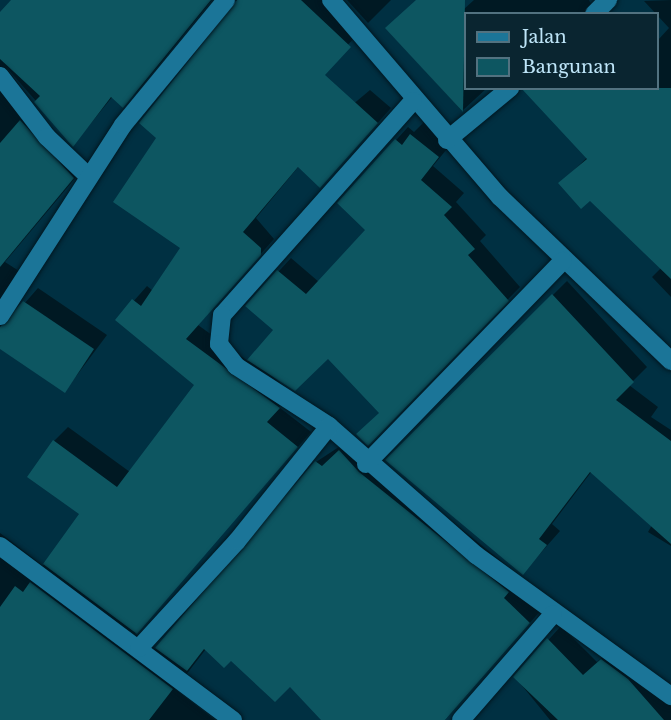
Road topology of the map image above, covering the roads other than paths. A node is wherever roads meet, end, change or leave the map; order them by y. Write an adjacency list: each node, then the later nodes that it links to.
1 (226, 0): 9 (street)
2 (331, 0): 7 (street)
3 (608, 0): 4 (street)
4 (596, 12)
5 (0, 76): 9 (street)
6 (508, 90): 8 (street)
7 (413, 101): 8 (street); 13 (street)
8 (447, 140): 10 (street)
9 (88, 176): 11 (street)
10 (562, 261): 12 (street); 14 (street)
11 (0, 316)
12 (671, 361)
13 (330, 426): 14 (street); 17 (street)
14 (366, 464): 16 (street)
15 (0, 546): 17 (street)
16 (553, 614): 18 (street); 20 (street)
17 (140, 648): 19 (street)
18 (671, 696)
19 (233, 720)
20 (461, 720)

